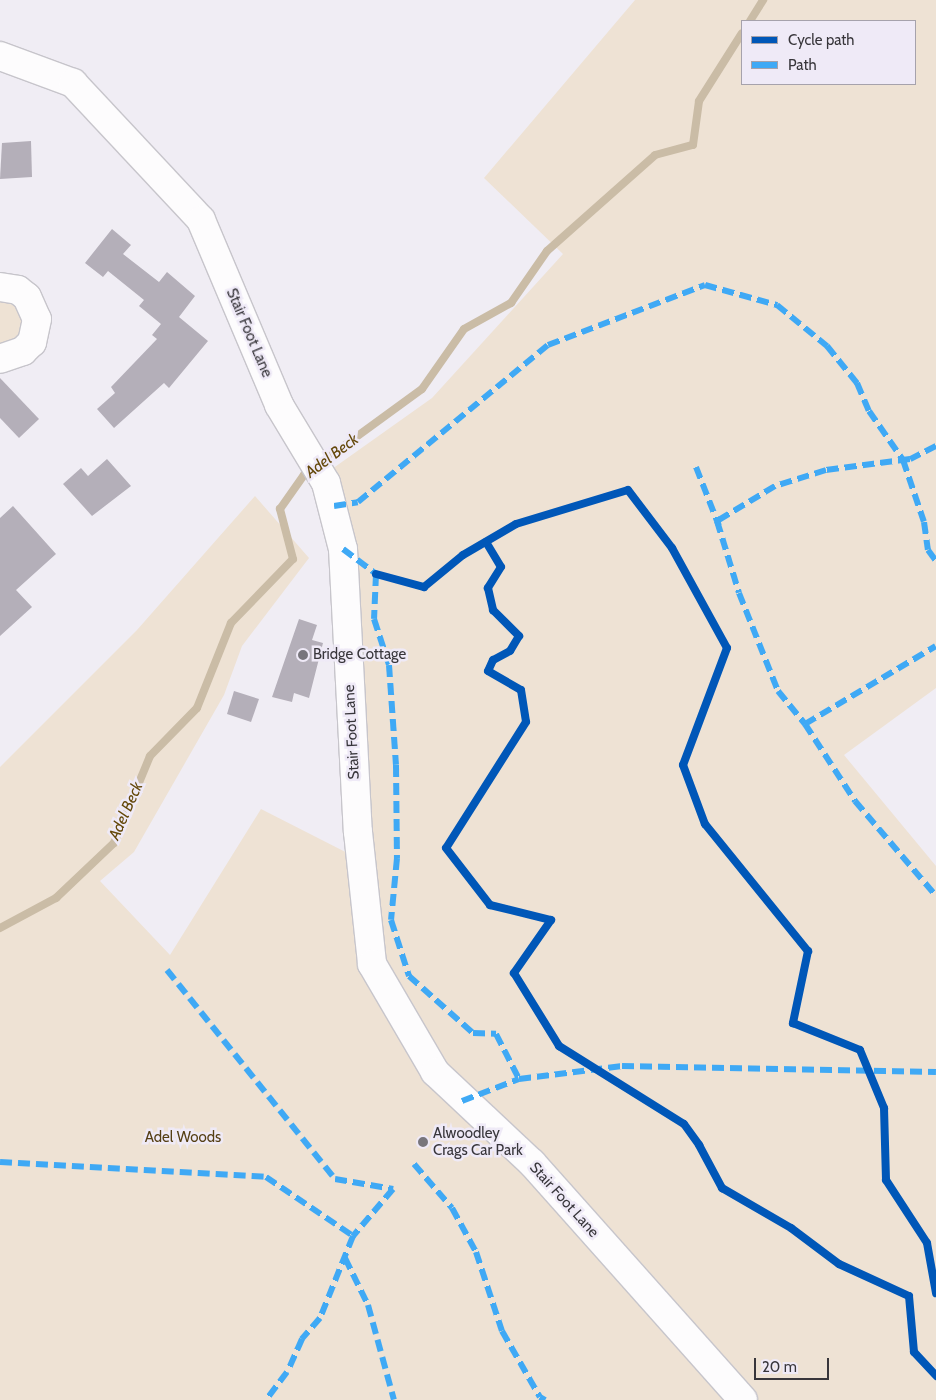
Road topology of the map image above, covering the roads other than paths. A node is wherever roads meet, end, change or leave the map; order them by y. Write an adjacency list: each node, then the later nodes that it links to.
1 (0, 56): 4 (street, Stair Foot Lane)
2 (0, 287): 3 (street)
3 (0, 359)
4 (743, 1400)

